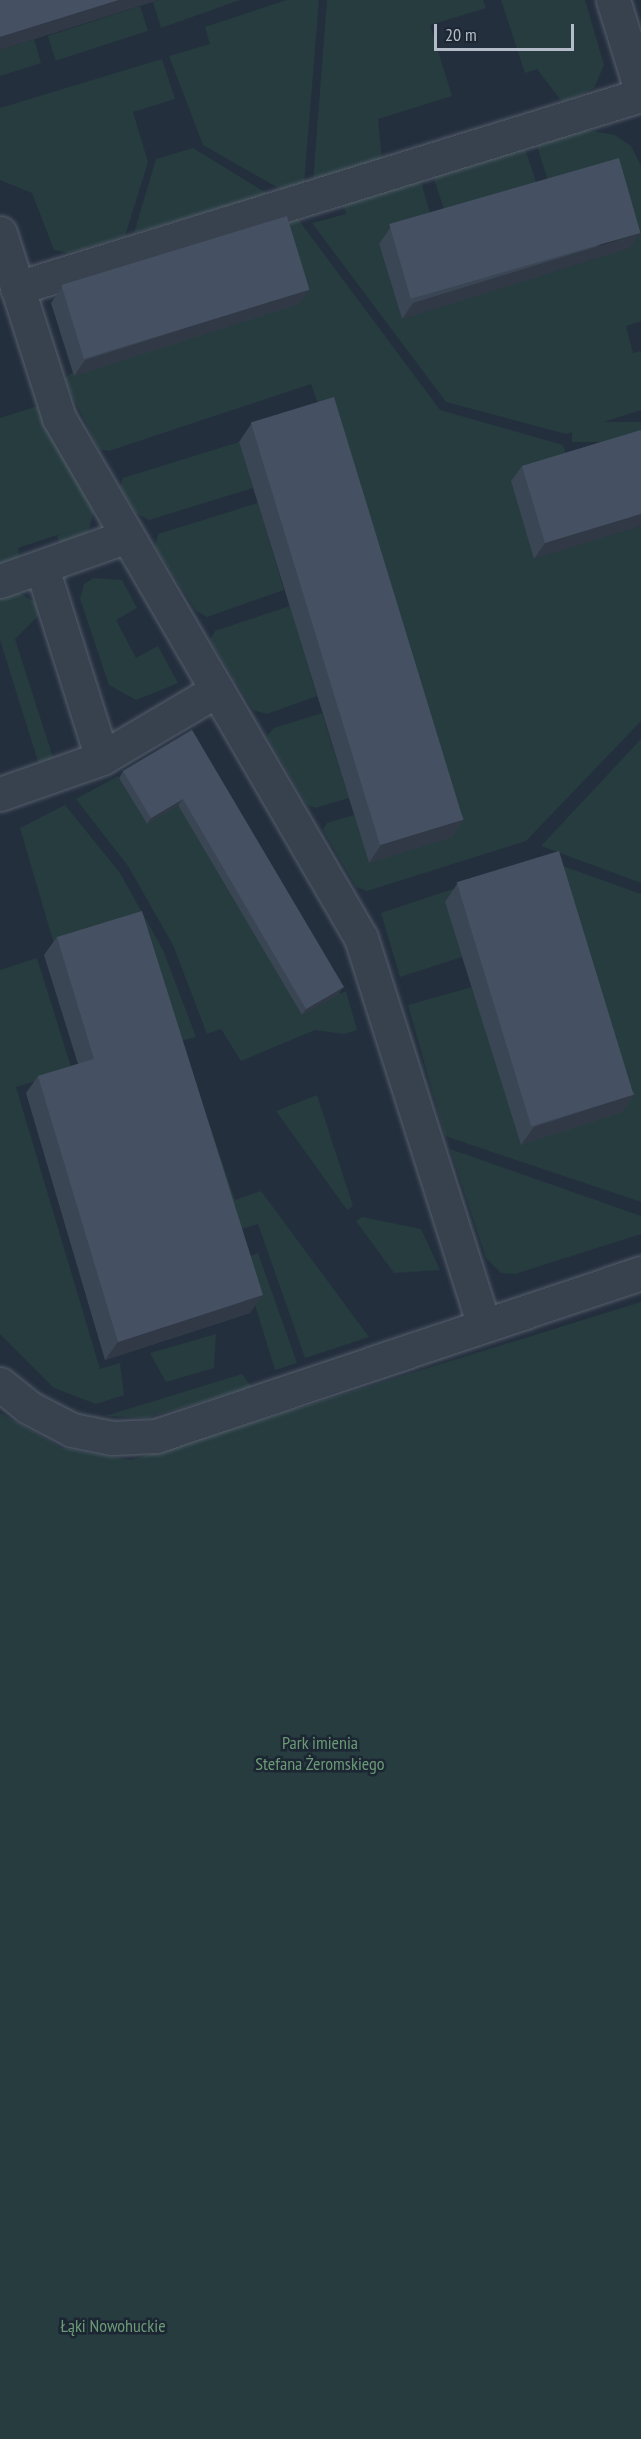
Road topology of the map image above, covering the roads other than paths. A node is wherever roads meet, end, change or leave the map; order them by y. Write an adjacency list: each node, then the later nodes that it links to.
1 (613, 0): 2 (street)
2 (641, 90)
3 (641, 95): 5 (street)
4 (0, 233): 5 (street)
5 (17, 288): 6 (street)
6 (127, 536): 7 (street); 9 (street)
7 (42, 568): 8 (street); 10 (street)
8 (0, 581)
9 (217, 690): 10 (street); 13 (street)
10 (102, 758): 11 (street)
11 (0, 794)
12 (641, 1273): 13 (street)
13 (483, 1323): 14 (street)
14 (0, 1384)

